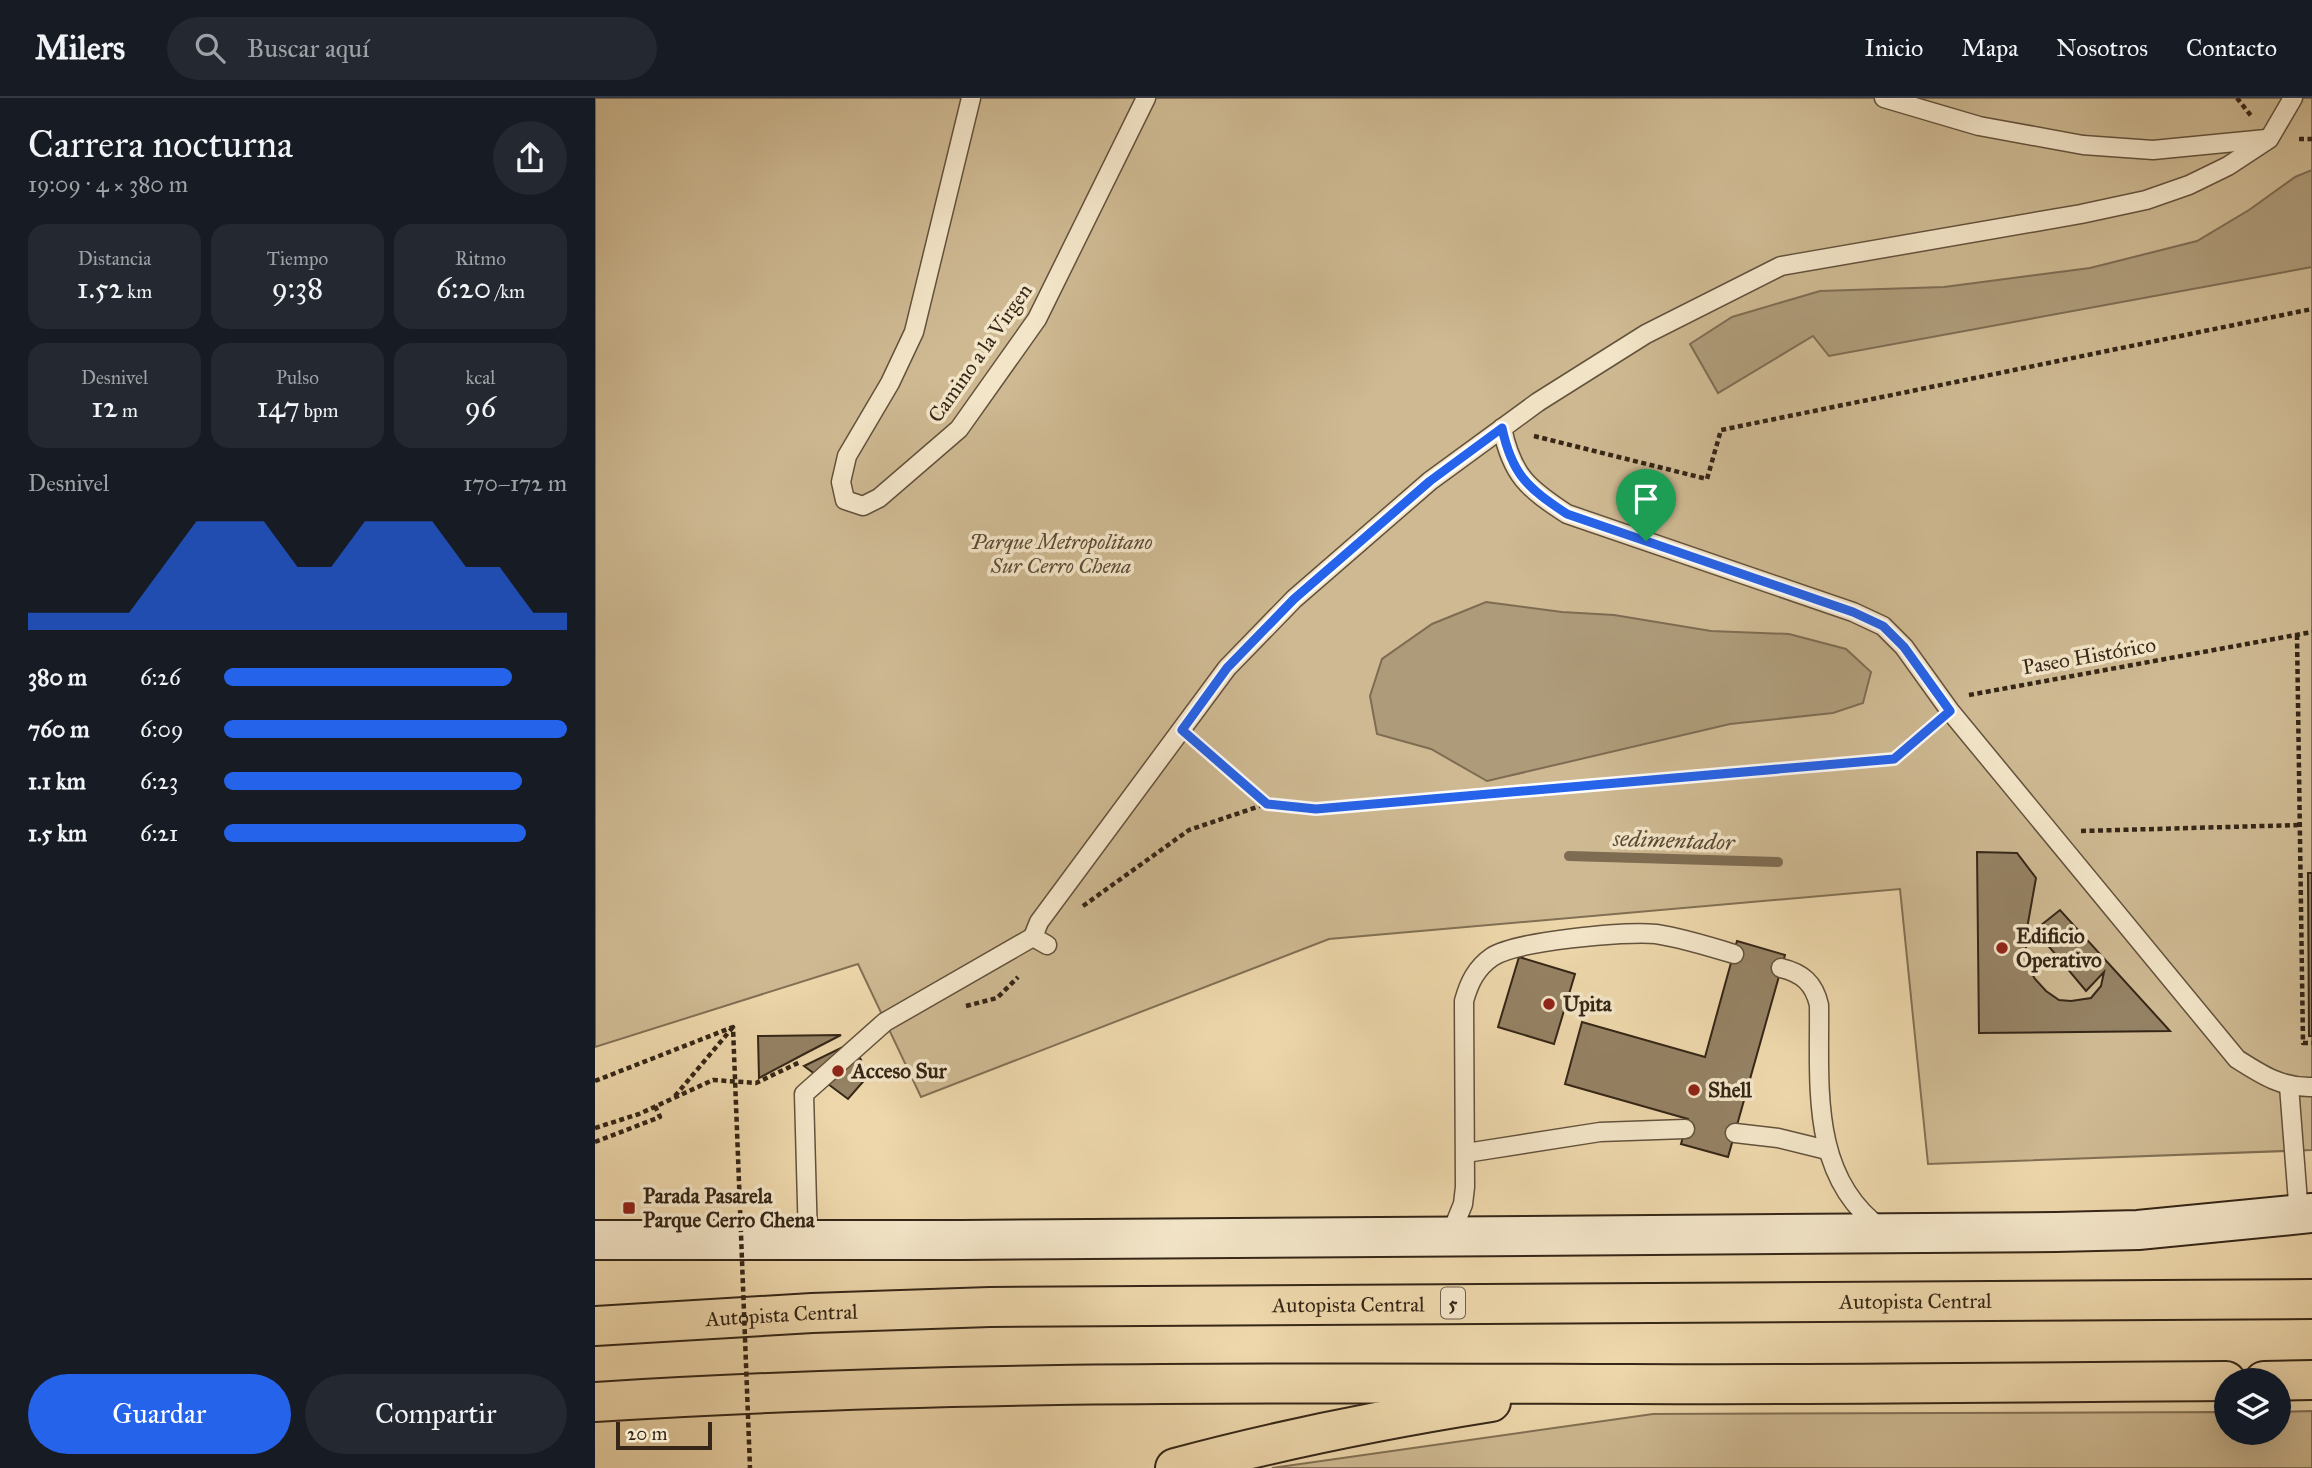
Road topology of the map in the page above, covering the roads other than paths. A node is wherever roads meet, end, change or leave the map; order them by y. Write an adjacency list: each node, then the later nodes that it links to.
1 (971, 98): 2 (lane, Camino a la Virgen)
2 (1146, 98)
3 (1884, 98): 5 (lane)
4 (2293, 98): 5 (lane)
5 (2269, 139): 6 (lane)
6 (1502, 428): 9 (lane); 19 (lane)
7 (1734, 954): 14 (lane)
8 (1781, 968): 13 (lane)
9 (2289, 1086): 10 (lane); 15 (lane)
10 (2312, 1087)
11 (1685, 1129): 14 (lane)
12 (1735, 1133): 13 (lane)
13 (1827, 1150): 16 (lane)
14 (1466, 1153): 17 (lane)
15 (2305, 1214): 16 (main road)
16 (1888, 1234): 17 (main road)
17 (1449, 1237): 19 (main road)
18 (595, 1240): 19 (main road)
19 (809, 1240)
20 (2312, 1299): 21 (highway, Autopista Central / 5)
21 (595, 1326)
22 (2291, 1380): 23 (highway)
23 (2312, 1380)
24 (2214, 1381): 25 (highway)
25 (1632, 1384): 26 (highway); 27 (highway)
26 (595, 1402)
27 (1175, 1468)

